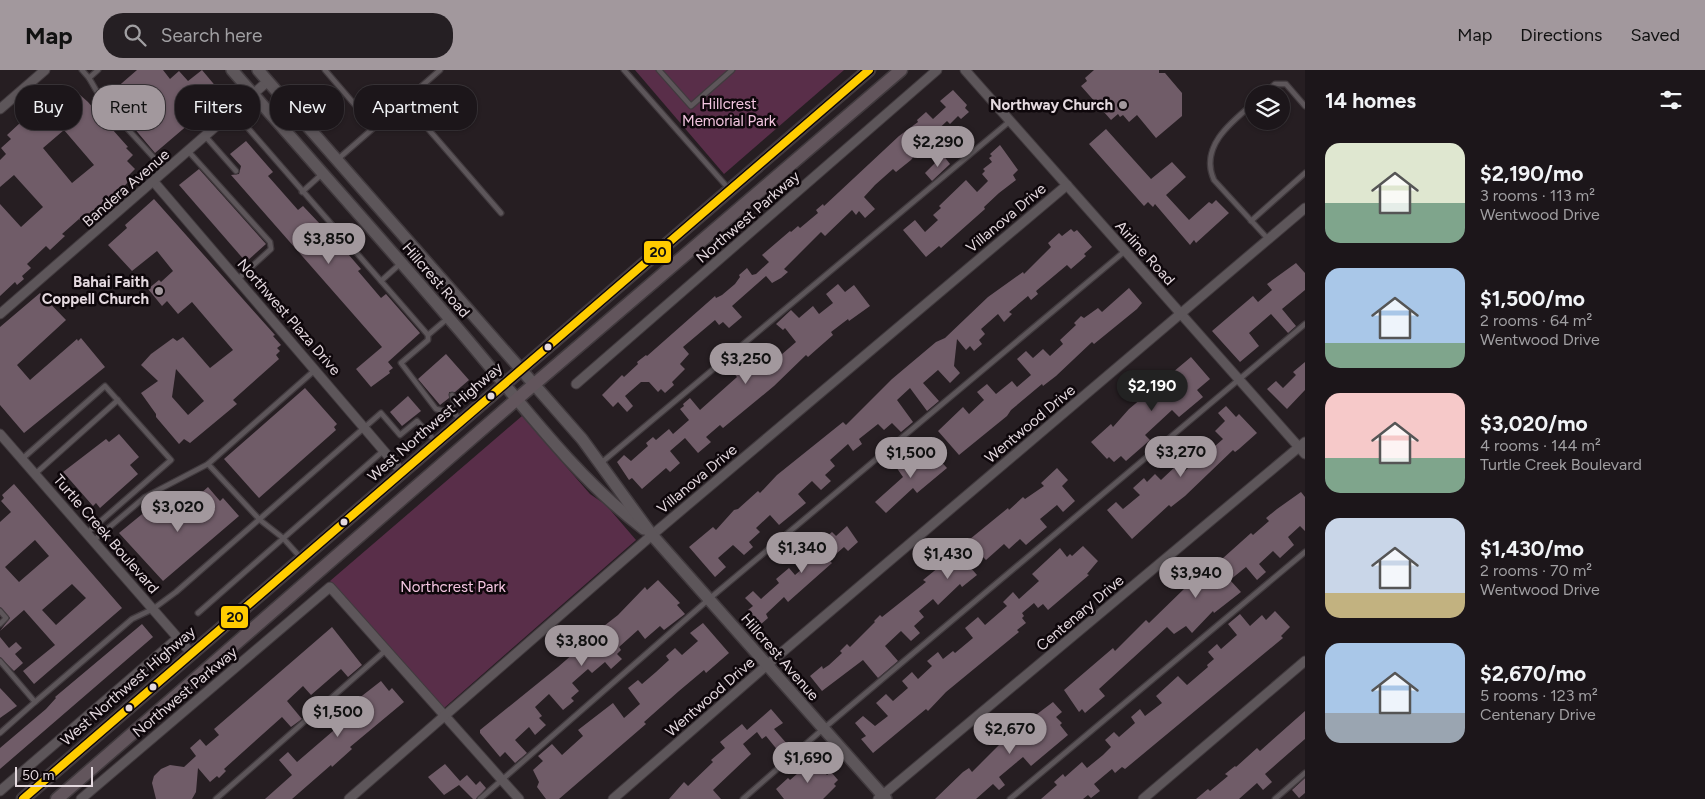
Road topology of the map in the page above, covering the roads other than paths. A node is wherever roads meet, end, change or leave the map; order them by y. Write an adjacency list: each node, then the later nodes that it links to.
1 (45, 70): 26 (street)
2 (82, 70): 15 (lane)
3 (98, 70): 15 (lane)
4 (232, 70): 17 (main road, Hillcrest Road)
5 (258, 70): 16 (main road, Hillcrest Road)
6 (325, 70): 24 (lane)
7 (440, 70): 18 (lane)
8 (624, 70): 42 (lane)
9 (659, 70): 10 (lane)
10 (732, 70)
11 (869, 70): 42 (main road, West Northwest Highway)
12 (900, 70): 63 (main road)
13 (937, 70): 62 (street, Northwest Parkway)
14 (965, 70): 28 (street, Airline Road)
15 (89, 78): 37 (lane)
16 (268, 82): 21 (street, Bandera Avenue); 35 (main road, Hillcrest Road)
17 (245, 85)
18 (423, 85)
19 (1274, 85): 20 (lane)
20 (1287, 85)
21 (260, 89)
22 (1290, 89): 25 (lane)
23 (260, 103): 39 (main road, Hillcrest Road)
24 (354, 104)
25 (1305, 106)
26 (0, 109)
27 (1245, 111): 46 (lane)
28 (1010, 121): 41 (street, Airline Road); 76 (lane)
29 (214, 130): 33 (street, Bandera Avenue)
30 (249, 130): 43 (lane)
31 (371, 130): 35 (lane)
32 (429, 130): 45 (lane)
33 (206, 137): 34 (street, Bandera Avenue); 36 (lane)
34 (189, 152): 37 (street, Bandera Avenue); 51 (lane)
35 (338, 159): 39 (main road); 49 (main road, Hillcrest Road)
36 (236, 171)
37 (166, 172): 40 (street, Bandera Avenue)
38 (1305, 173): 46 (lane)
39 (322, 174): 43 (lane); 50 (main road, Hillcrest Road)
40 (154, 182): 51 (street, Northwest Plaza Drive); 53 (street, Bandera Avenue)
41 (1067, 185): 48 (street, Airline Road); 80 (street, Villanova Drive)
42 (730, 190): 59 (main road, West Northwest Highway)
43 (302, 192): 52 (lane)
44 (1305, 208): 47 (street, Wentwood Drive)
45 (501, 213)
46 (1251, 221): 47 (lane)
47 (1268, 239): 54 (street, Wentwood Drive)
48 (1125, 251): 54 (street, Airline Road); 85 (lane)
49 (418, 253): 50 (main road); 59 (main road, Hillcrest Road)
50 (402, 264): 52 (lane); 55 (main road, Hillcrest Road)
51 (238, 279): 58 (street, Northwest Plaza Drive)
52 (381, 281): 57 (lane)
53 (0, 314)
54 (1181, 314): 60 (street, Airline Road); 95 (street, Wentwood Drive)
55 (449, 317): 57 (lane); 61 (main road, Hillcrest Road)
56 (1305, 324): 60 (lane)
57 (428, 336): 67 (lane)
58 (316, 370): 69 (street, Northwest Plaza Drive); 75 (lane)
59 (520, 370): 61 (main road, West Northwest Highway); 63 (main road, Hillcrest Road)
60 (1240, 381): 72 (street, Airline Road); 99 (lane)
61 (505, 384): 65 (main road, Hillcrest Road); 68 (main road, West Northwest Highway)
62 (576, 384)
63 (534, 385): 65 (main road); 76 (main road, Hillcrest Avenue)
64 (452, 395): 67 (lane)
65 (518, 399): 80 (main road, Hillcrest Avenue); 96 (main road)
66 (118, 400): 74 (lane); 78 (lane); 81 (lane)
67 (450, 408): 68 (lane)
68 (461, 421): 71 (main road, West Northwest Highway)
69 (364, 427): 71 (lane); 73 (street, Northwest Plaza Drive); 79 (lane)
70 (0, 434): 74 (street, Turtle Creek Boulevard)
71 (436, 442): 77 (main road, West Northwest Highway)
72 (1303, 448): 104 (street, Centenary Drive)
73 (384, 451): 77 (street, Northwest Plaza Drive); 82 (lane)
74 (22, 459): 78 (street, Turtle Creek Boulevard)
75 (208, 464): 79 (lane); 81 (lane)
76 (600, 464): 80 (main road, Hillcrest Avenue)
77 (402, 471): 84 (main road, West Northwest Highway)
78 (35, 474): 81 (street, Turtle Creek Boulevard)
79 (260, 520): 82 (lane); 86 (lane)
80 (652, 535): 85 (main road, Hillcrest Avenue); 98 (street, Villanova Drive)
81 (90, 537): 86 (street, Turtle Creek Boulevard)
82 (283, 538): 84 (lane); 88 (lane)
83 (1305, 552): 114 (lane)
84 (301, 559): 92 (main road, West Northwest Highway)
85 (709, 599): 95 (main road, Hillcrest Avenue); 102 (lane)
86 (153, 609): 90 (street, Turtle Creek Boulevard); 97 (lane)
87 (0, 611): 89 (lane)
88 (198, 612)
89 (0, 624)
90 (178, 638): 92 (street, Turtle Creek Boulevard); 103 (street)
91 (386, 650): 98 (street); 107 (street, Northwest Parkway); 108 (lane)
92 (191, 653): 96 (main road); 105 (main road, West Northwest Highway)
93 (0, 660): 97 (lane)
94 (1305, 661): 115 (street)
95 (767, 665): 99 (main road, Hillcrest Avenue); 112 (street, Wentwood Drive)
96 (206, 671): 106 (main road)
97 (35, 702): 100 (lane)
98 (444, 715): 102 (street); 109 (street, Villanova Drive)
99 (823, 729): 104 (main road, Hillcrest Avenue); 113 (lane)
100 (0, 733)
101 (1305, 773): 116 (lane)
102 (502, 780): 110 (lane); 111 (street)
103 (0, 792)
104 (882, 798)
105 (23, 799)
106 (57, 799)
107 (82, 799)
108 (216, 799)
109 (349, 799)
110 (480, 799)
111 (519, 799)
112 (613, 799)
113 (743, 799)
114 (1010, 799)
115 (1143, 799)
116 (1275, 799)

